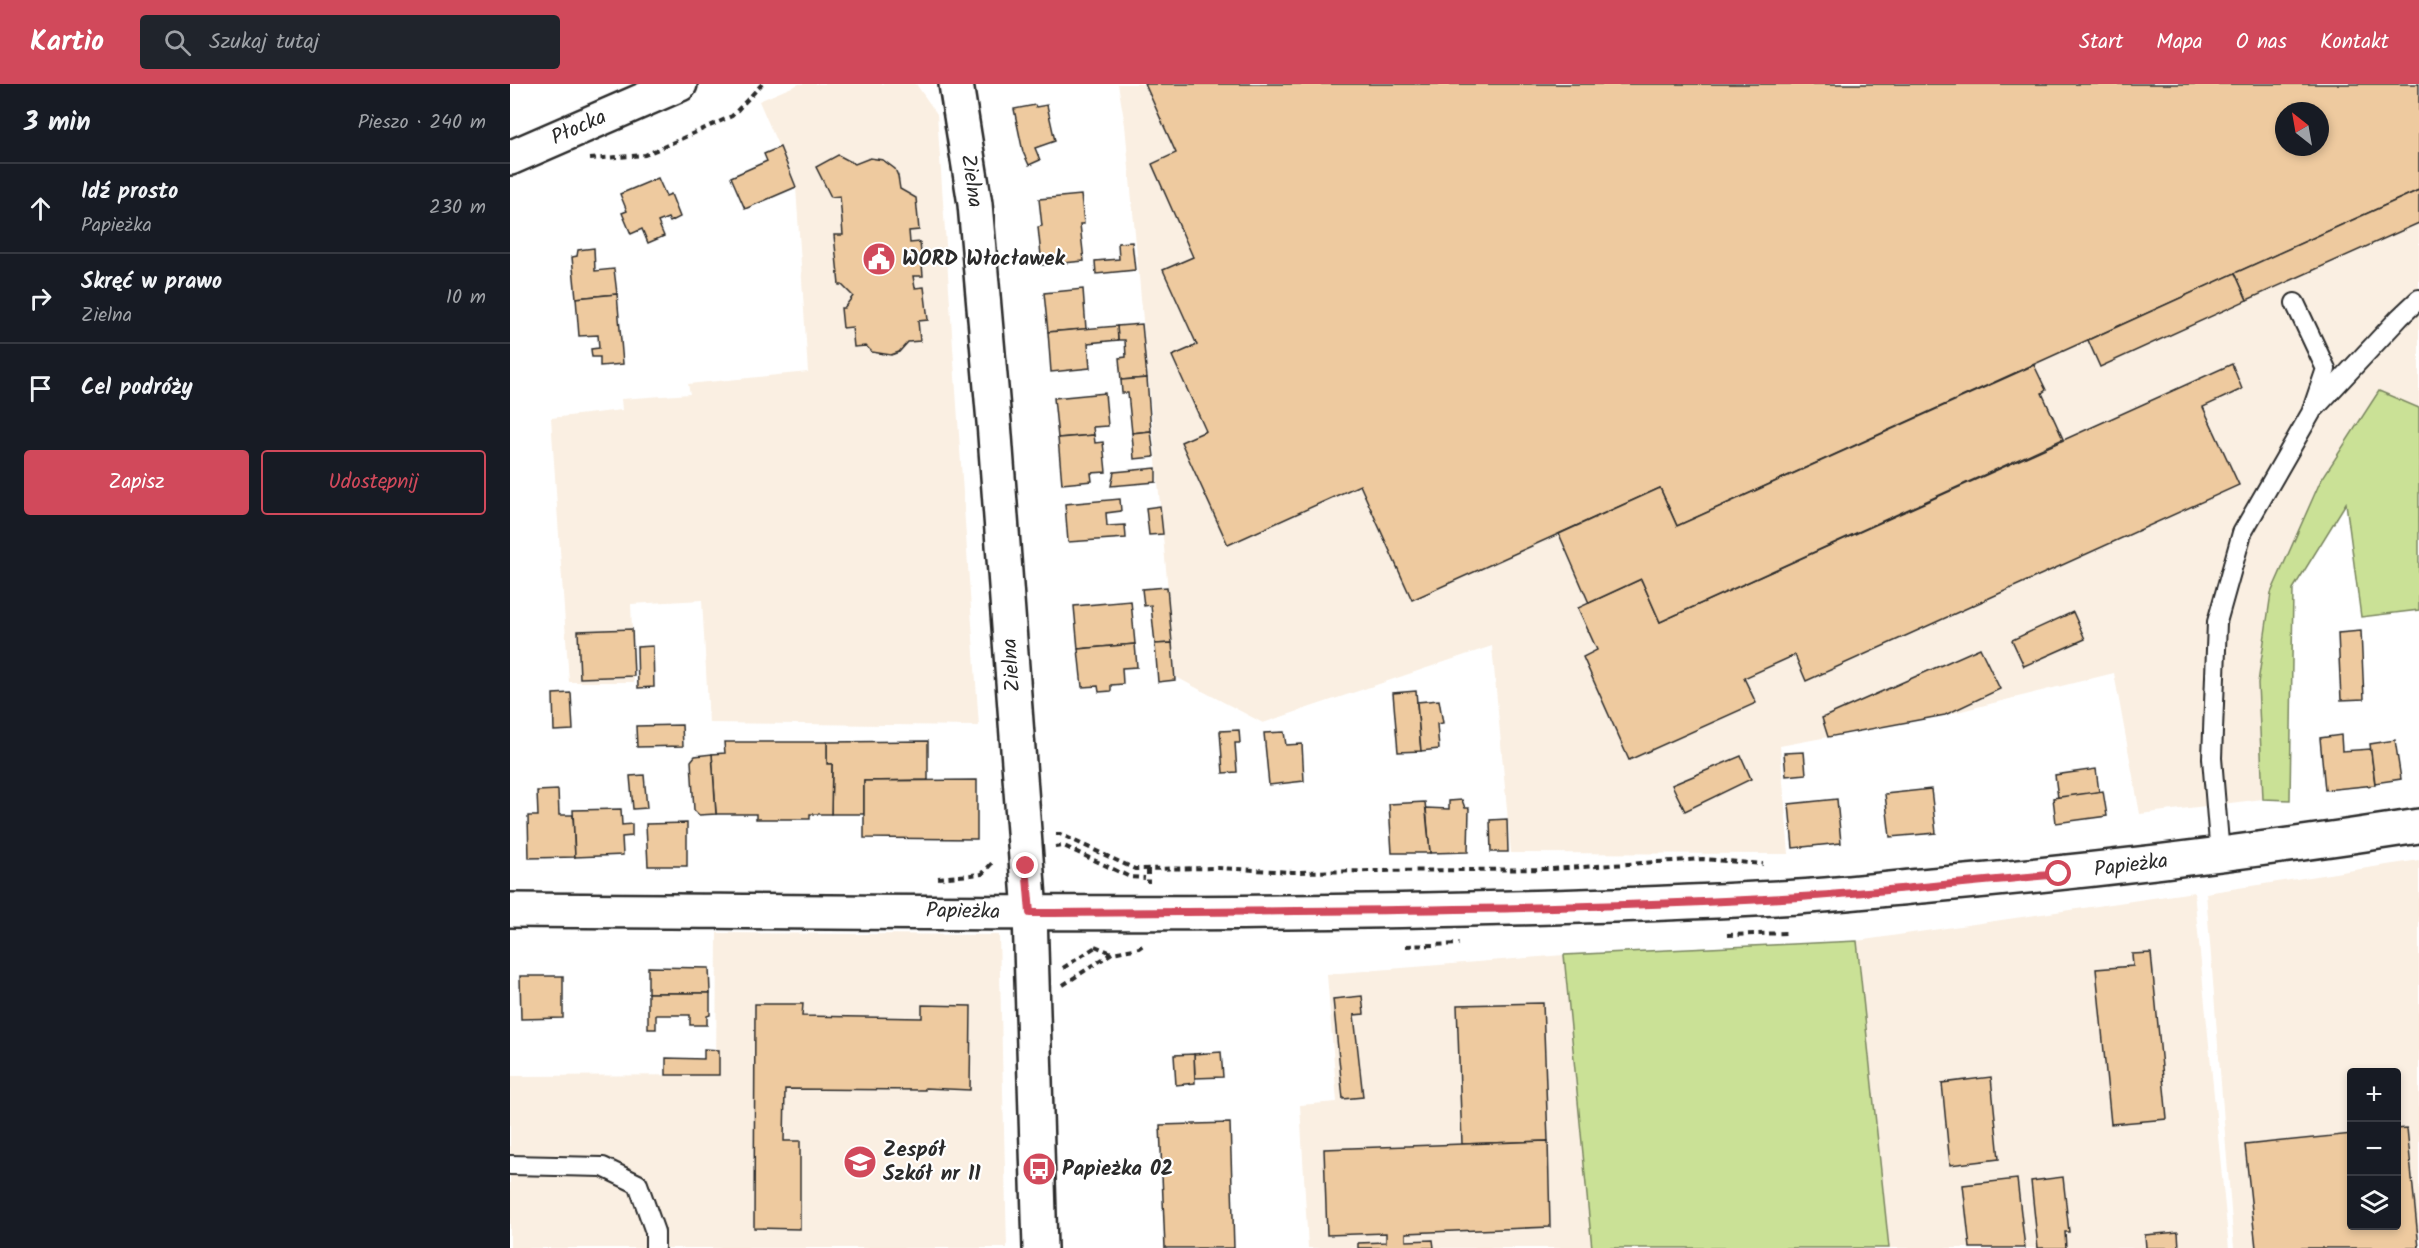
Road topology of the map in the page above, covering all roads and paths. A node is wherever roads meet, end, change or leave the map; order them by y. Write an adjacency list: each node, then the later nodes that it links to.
1 (680, 84): 4 (street, Płocka)
2 (762, 84): 5 (path)
3 (956, 84): 11 (street, Zielna)
4 (510, 158)
5 (588, 160)
6 (2419, 299): 8 (lane)
7 (2295, 303): 8 (lane)
8 (2311, 413): 12 (lane)
9 (2419, 826): 12 (street, Papieżka)
10 (1060, 834): 14 (path)
11 (1025, 851): 15 (path); 16 (path); 19 (street, Zielna)
12 (2220, 855): 20 (street, Papieżka)
13 (1773, 865): 14 (path)
14 (1148, 868): 16 (path)
15 (936, 878)
16 (1148, 879): 17 (path); 20 (path)
17 (1159, 879)
18 (510, 910): 19 (street, Papieżka)
19 (1030, 913): 20 (street, Papieżka); 24 (street, Zielna)
20 (1149, 913): 21 (path)
21 (1057, 989)
22 (510, 1165): 23 (lane)
23 (655, 1248)
24 (1040, 1248)

